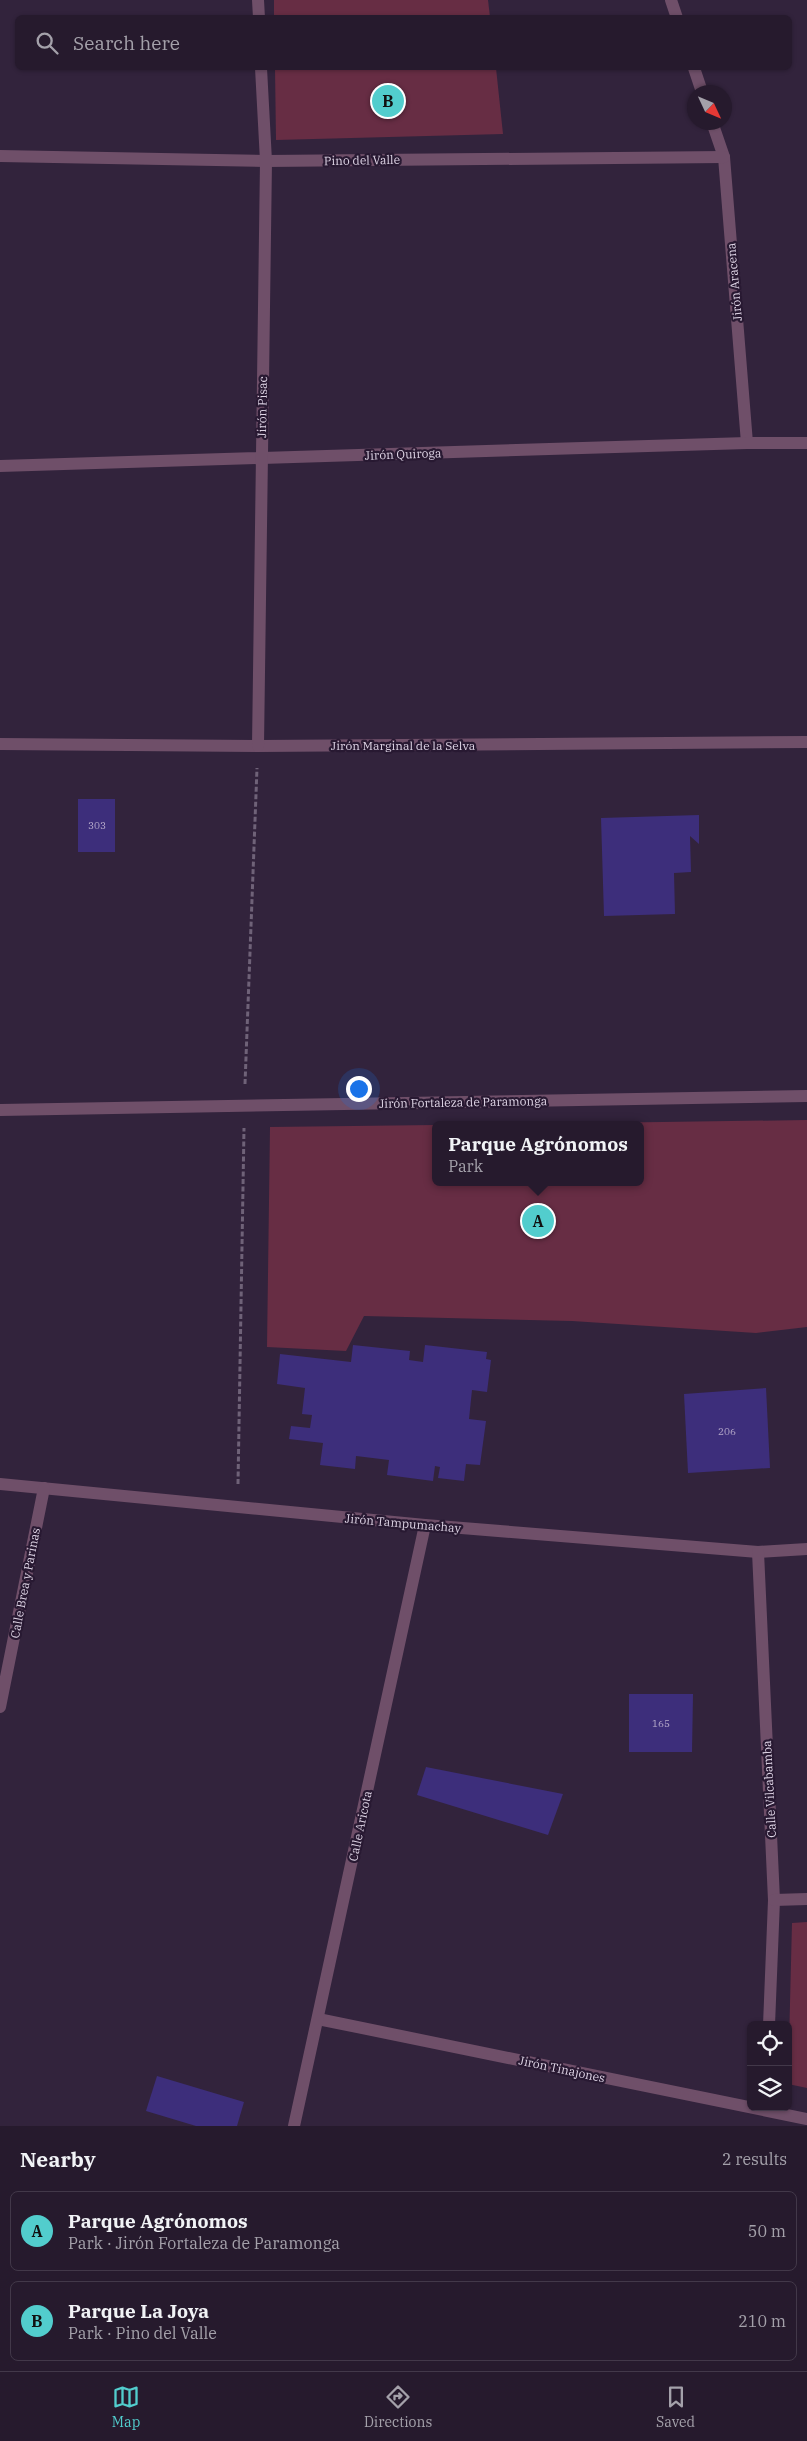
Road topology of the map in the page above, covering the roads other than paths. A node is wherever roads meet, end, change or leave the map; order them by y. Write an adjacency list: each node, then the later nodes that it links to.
1 (258, 0): 3 (street)
2 (671, 0): 4 (street)
3 (259, 15)
4 (676, 15)
5 (261, 70): 11 (street, Jirón Pisac)
6 (695, 70): 7 (street)
7 (700, 85)
8 (715, 130): 10 (street, Jirón Aracena)
9 (0, 156): 11 (street, Pino del Valle)
10 (724, 157): 11 (street, Pino del Valle); 12 (street, Jirón Aracena)
11 (266, 161): 14 (street, Jirón Pisac)
12 (747, 443): 13 (street, Jirón Quiroga); 14 (street, Jirón Quiroga)
13 (807, 443)
14 (262, 458): 15 (street, Jirón Quiroga); 18 (street, Jirón Pisac)
15 (0, 466)
16 (807, 742): 18 (street, Jirón Marginal de la Selva)
17 (0, 744): 18 (street, Jirón Marginal de la Selva)
18 (258, 746)
19 (807, 1096): 20 (street, Jirón Fortaleza de Paramonga)
20 (0, 1110)
21 (0, 1484): 22 (street, Jirón Tampumachay)
22 (44, 1488): 23 (street, Jirón Tampumachay); 26 (street, Calle Brea y Parinas)
23 (425, 1525): 25 (street, Jirón Tampumachay); 29 (street, Calle Aricota)
24 (807, 1549): 25 (street, Jirón Tampumachay)
25 (758, 1552): 28 (street, Calle Vilcabamba)
26 (0, 1707)
27 (807, 1899): 28 (street)
28 (774, 1900): 30 (street, Calle Vilcabamba)
29 (318, 2018): 31 (street, Jirón Tinajones); 34 (street, Calle Aricota)
30 (769, 2021)
31 (747, 2105)
32 (773, 2111): 33 (street, Jirón Tinajones)
33 (807, 2119)
34 (294, 2126)

